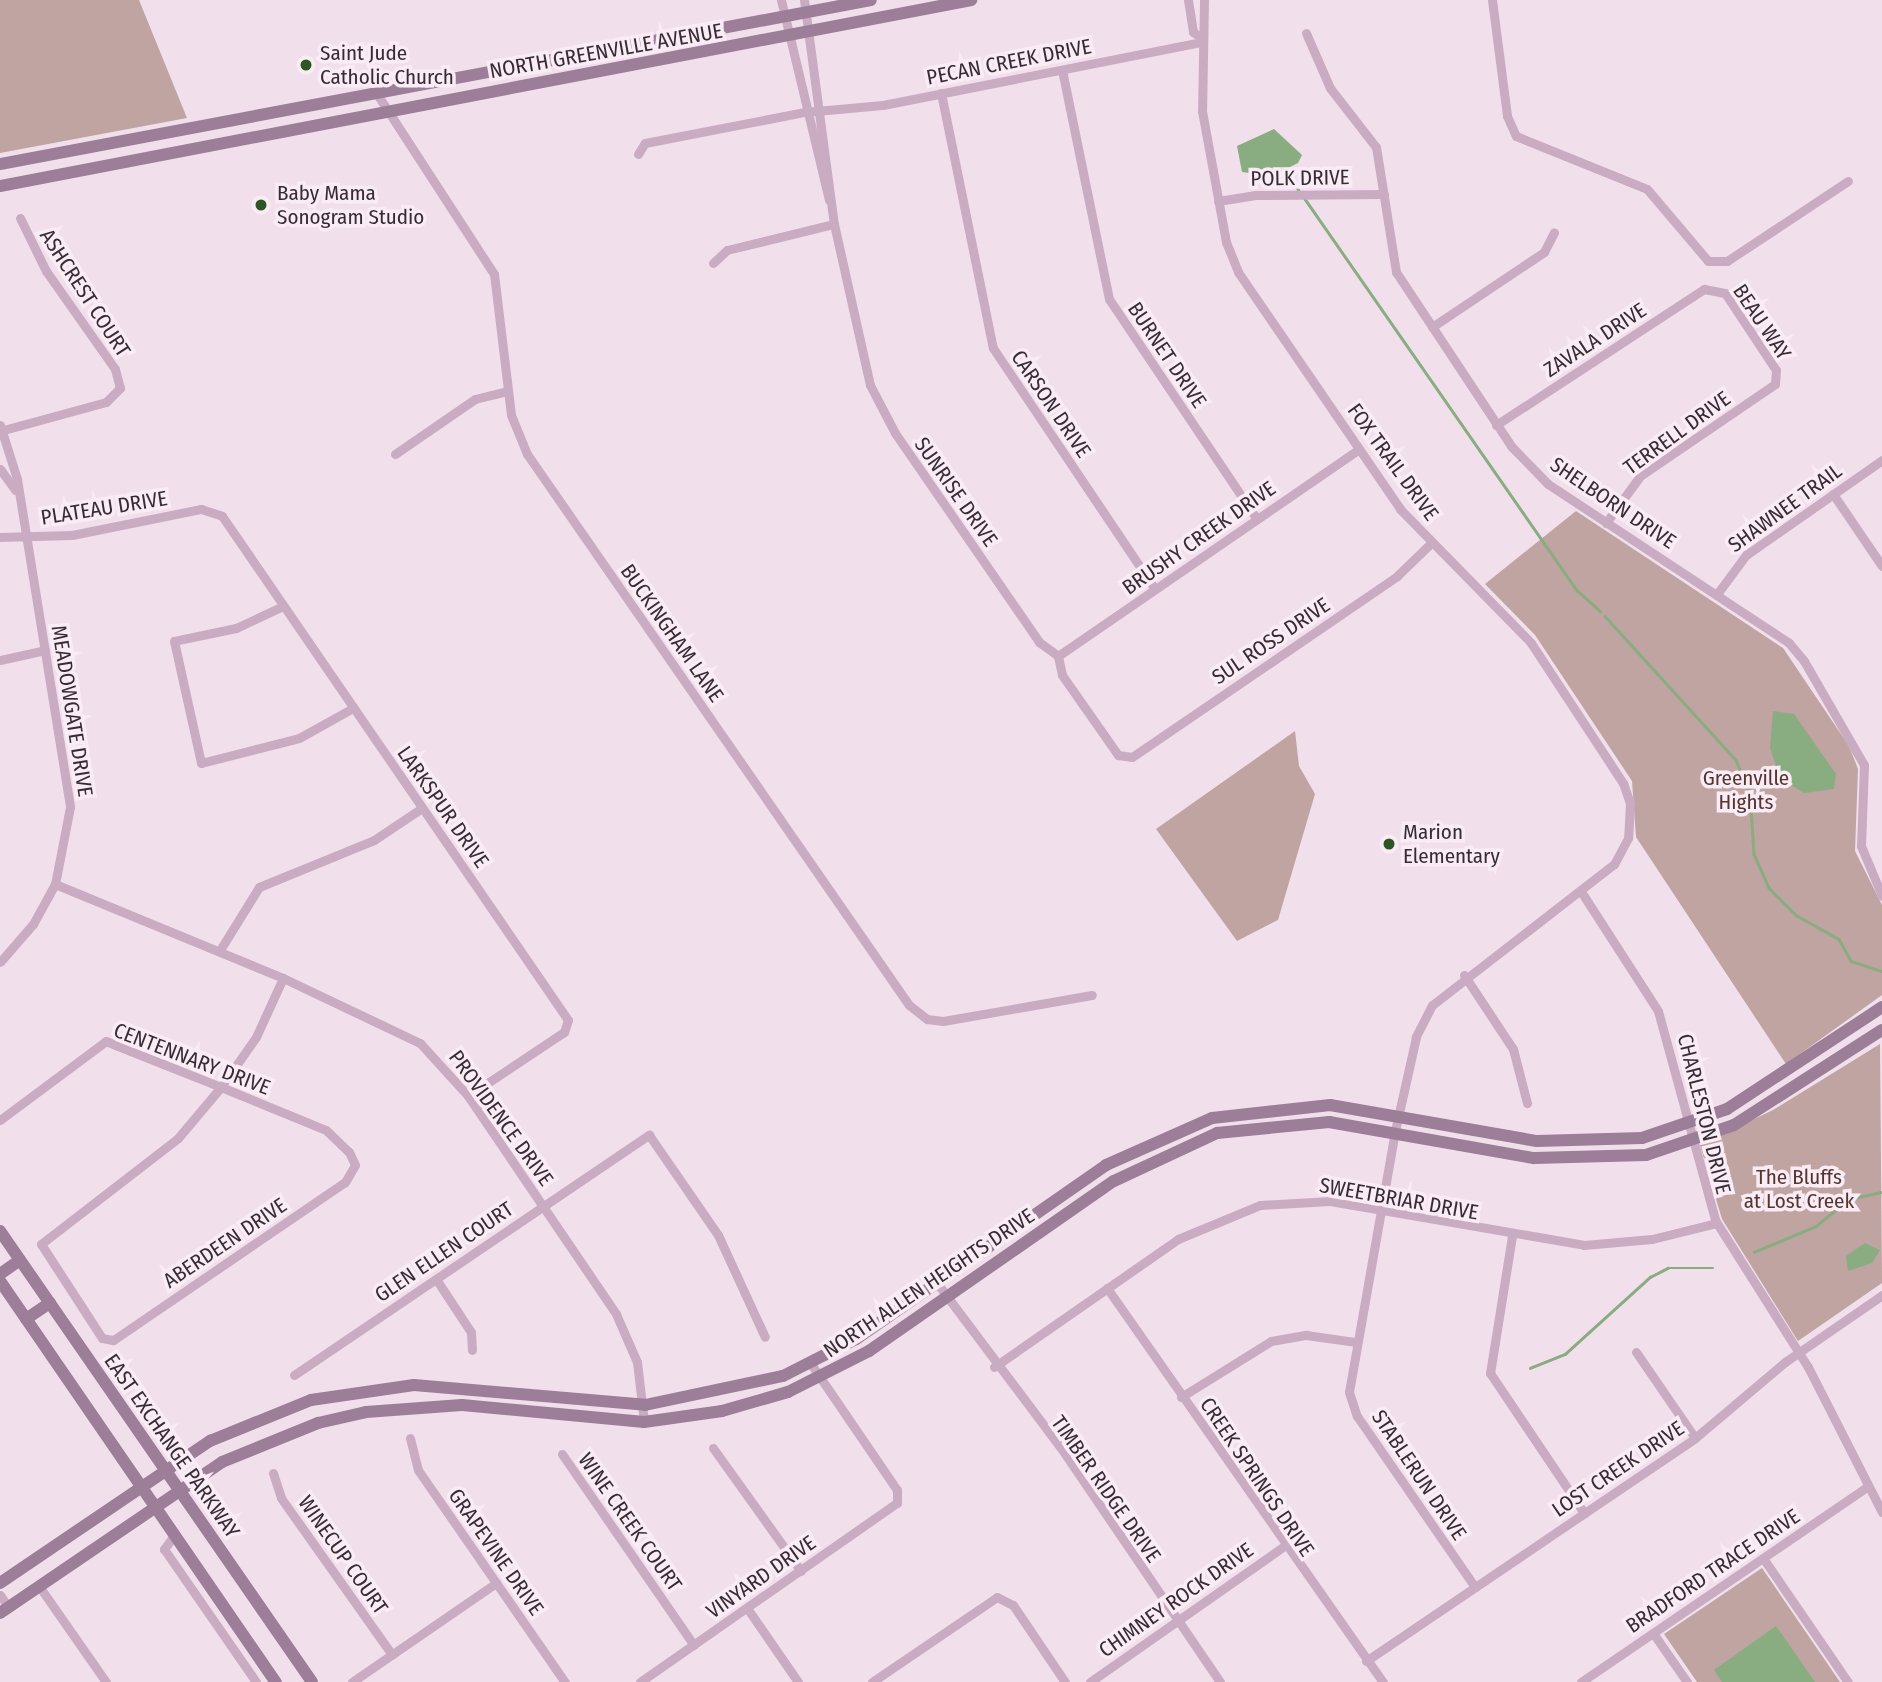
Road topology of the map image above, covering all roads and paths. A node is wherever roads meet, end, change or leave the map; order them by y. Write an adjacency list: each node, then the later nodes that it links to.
1 (781, 0): 8 (street, SUNRISE DRIVE)
2 (871, 0): 7 (main road, NORTH GREENVILLE AVENUE)
3 (971, 0): 10 (main road, NORTH GREENVILLE AVENUE)
4 (1188, 0): 12 (street, FOX TRAIL DRIVE)
5 (1204, 0): 12 (street, FOX TRAIL DRIVE)
6 (1492, 0): 23 (street)
7 (804, 7): 8 (main road, NORTH GREENVILLE AVENUE); 10 (street, SUNRISE DRIVE)
8 (784, 17): 11 (street, SUNRISE DRIVE); 13 (main road, NORTH GREENVILLE AVENUE)
9 (1306, 33): 25 (street, SHELBORN DRIVE)
10 (809, 34): 11 (main road, NORTH GREENVILLE AVENUE); 18 (street, SUNRISE DRIVE)
11 (789, 37): 14 (main road, NORTH GREENVILLE AVENUE); 20 (street, SUNRISE DRIVE)
12 (1202, 40): 15 (street, PECAN CREEK DRIVE); 26 (street, FOX TRAIL DRIVE)
13 (626, 44): 14 (main road); 17 (main road, NORTH GREENVILLE AVENUE)
14 (632, 64): 19 (main road, NORTH GREENVILLE AVENUE)
15 (1062, 70): 16 (street, PECAN CREEK DRIVE); 45 (street, BURNET DRIVE)
16 (941, 93): 18 (street, PECAN CREEK DRIVE); 51 (street, CARSON DRIVE)
17 (377, 94): 19 (street, BUCKINGHAM LANE); 22 (main road, NORTH GREENVILLE AVENUE)
18 (821, 108): 20 (street, PECAN CREEK DRIVE); 27 (street, SUNRISE DRIVE)
19 (387, 110): 24 (main road, NORTH GREENVILLE AVENUE); 35 (street, BUCKINGHAM LANE)
20 (804, 112): 21 (street, PECAN CREEK DRIVE); 27 (street, SUNRISE DRIVE)
21 (638, 154)
22 (0, 164)
23 (1848, 181)
24 (0, 186)
25 (1384, 194): 26 (street, POLK DRIVE); 33 (street, SHELBORN DRIVE)
26 (1218, 201): 38 (street, FOX TRAIL DRIVE)
27 (832, 208): 29 (street, SUNRISE DRIVE)
28 (20, 218): 37 (street, ASHCREST COURT)
29 (834, 224): 31 (street); 55 (street, SUNRISE DRIVE)
30 (1554, 232): 33 (street)
31 (713, 263)
32 (1714, 287): 34 (street, BEAU WAY); 36 (street, ZAVALA DRIVE)
33 (1432, 327): 36 (street, SHELBORN DRIVE)
34 (1777, 380): 46 (street, TERRELL DRIVE)
35 (508, 391): 39 (street); 67 (street, BUCKINGHAM LANE)
36 (1496, 425): 46 (street, SHELBORN DRIVE)
37 (1, 428): 42 (street, MEADOWGATE DRIVE)
38 (1359, 449): 45 (street, BRUSHY CREEK DRIVE); 49 (street, FOX TRAIL DRIVE)
39 (395, 454)
40 (1882, 460): 43 (street, SHAWNEE TRAIL)
41 (0, 469): 42 (street, MEADOWGATE DRIVE)
42 (15, 490): 48 (street, MEADOWGATE DRIVE)
43 (1833, 494): 50 (street); 52 (street, SHAWNEE TRAIL)
44 (213, 510): 48 (street, PLATEAU DRIVE); 53 (street, LARKSPUR DRIVE)
45 (1257, 519): 51 (street, BRUSHY CREEK DRIVE)
46 (1606, 523): 52 (street, SHELBORN DRIVE)
47 (0, 537): 48 (street, PLATEAU DRIVE)
48 (24, 537): 54 (street, MEADOWGATE DRIVE)
49 (1431, 543): 58 (street, SUL ROSS DRIVE); 61 (street, FOX TRAIL DRIVE)
50 (1882, 566)
51 (1155, 589): 55 (street, BRUSHY CREEK DRIVE)
52 (1717, 594): 62 (street, SHELBORN DRIVE)
53 (283, 607): 57 (street, LARKSPUR DRIVE); 57 (street)
54 (45, 650): 56 (street); 60 (street, MEADOWGATE DRIVE)
55 (1058, 656): 58 (street, SUNRISE DRIVE)
56 (0, 660)
57 (353, 708): 59 (street, LARKSPUR DRIVE)
58 (1125, 758)
59 (422, 808): 63 (street); 71 (street, LARKSPUR DRIVE)
60 (55, 884): 63 (street, PROVIDENCE DRIVE); 64 (street, MEADOWGATE DRIVE)
61 (1582, 893): 65 (street); 75 (street, CHARLESTON DRIVE)
62 (1882, 896)
63 (220, 950): 66 (street, PROVIDENCE DRIVE)
64 (0, 962)
65 (1464, 975): 72 (street); 73 (street)
66 (283, 978): 70 (street); 71 (street, PROVIDENCE DRIVE)
67 (1092, 995)
68 (1882, 1007): 75 (main road, NORTH ALLEN HEIGHTS DRIVE)
69 (1882, 1030): 77 (main road, NORTH ALLEN HEIGHTS DRIVE)
70 (220, 1087): 74 (street, CENTENNARY DRIVE); 78 (street, CENTENNARY DRIVE); 78 (street, ABERDEEN DRIVE)
71 (468, 1096): 79 (street, PROVIDENCE DRIVE)
72 (1527, 1103)
73 (1399, 1115): 75 (main road, NORTH ALLEN HEIGHTS DRIVE); 76 (street); 88 (main road, NORTH ALLEN HEIGHTS DRIVE)
74 (0, 1120)
75 (1688, 1125): 77 (street, CHARLESTON DRIVE)
76 (1395, 1131): 77 (main road, NORTH ALLEN HEIGHTS DRIVE); 80 (street); 91 (main road, NORTH ALLEN HEIGHTS DRIVE)
77 (1691, 1142): 81 (street, CHARLESTON DRIVE)
78 (355, 1165)
79 (543, 1206): 86 (street, GLEN ELLEN COURT); 94 (street, GLEN ELLEN COURT); 104 (street, PROVIDENCE DRIVE)
80 (1381, 1211): 83 (street, SWEETBRIAR DRIVE); 89 (street, SWEETBRIAR DRIVE); 95 (street, STABLERUN DRIVE)
81 (1716, 1223): 83 (street, SWEETBRIAR DRIVE); 98 (street, CHARLESTON DRIVE)
82 (0, 1231): 84 (main road, EAST EXCHANGE PARKWAY)
83 (1512, 1236): 116 (street)
84 (20, 1260): 85 (main road); 92 (main road, EAST EXCHANGE PARKWAY)
85 (0, 1274)
86 (436, 1279): 96 (street); 101 (street, GLEN ELLEN COURT)
87 (0, 1281): 93 (main road)
88 (937, 1283): 91 (street, TIMBER RIDGE DRIVE); 99 (main road, NORTH ALLEN HEIGHTS DRIVE)
89 (1107, 1289): 100 (street, SWEETBRIAR DRIVE); 103 (street, CREEK SPRINGS DRIVE)
90 (1882, 1295): 98 (street, LOST CREEK DRIVE)
91 (947, 1298): 100 (street, TIMBER RIDGE DRIVE); 102 (main road, NORTH ALLEN HEIGHTS DRIVE)
92 (50, 1303): 93 (main road); 110 (main road, EAST EXCHANGE PARKWAY)
93 (26, 1319): 112 (main road)
94 (765, 1337)
95 (1355, 1342): 103 (street); 125 (street, STABLERUN DRIVE)
96 (472, 1350)
97 (1636, 1352): 107 (street)
98 (1798, 1353): 107 (street, LOST CREEK DRIVE); 113 (street, CHARLESTON DRIVE)
99 (811, 1364): 102 (street); 104 (main road, NORTH ALLEN HEIGHTS DRIVE)
100 (994, 1367): 129 (street, TIMBER RIDGE DRIVE)
101 (294, 1375)
102 (820, 1378): 105 (main road, NORTH ALLEN HEIGHTS DRIVE); 121 (street, VINYARD DRIVE)
103 (1181, 1397): 119 (street, CREEK SPRINGS DRIVE)
104 (645, 1405): 105 (street, PROVIDENCE DRIVE); 110 (main road, NORTH ALLEN HEIGHTS DRIVE)
105 (644, 1422): 114 (main road, NORTH ALLEN HEIGHTS DRIVE)
106 (410, 1438): 123 (street, GRAPEVINE DRIVE)
107 (1695, 1438): 116 (street, LOST CREEK DRIVE)
108 (713, 1448): 121 (street)
109 (562, 1454): 131 (street, WINE CREEK COURT)
110 (165, 1469): 112 (main road, NORTH ALLEN HEIGHTS DRIVE); 114 (main road, EAST EXCHANGE PARKWAY)
111 (273, 1473): 132 (street, WINECUP COURT)
112 (141, 1486): 115 (main road); 122 (main road, NORTH ALLEN HEIGHTS DRIVE)
113 (1865, 1488): 117 (street, CHARLESTON DRIVE); 120 (street, BRADFORD TRACE DRIVE)
114 (179, 1490): 115 (main road, NORTH ALLEN HEIGHTS DRIVE); 137 (main road, EAST EXCHANGE PARKWAY)
115 (155, 1505): 118 (main road); 124 (main road, NORTH ALLEN HEIGHTS DRIVE)
116 (1584, 1513): 125 (street, LOST CREEK DRIVE)
117 (1882, 1513)
118 (175, 1534): 135 (street); 136 (main road)
119 (1283, 1546): 129 (street, CHIMNEY ROCK DRIVE); 133 (street, CREEK SPRINGS DRIVE)
120 (1763, 1558): 130 (street, BRADFORD TRACE DRIVE); 149 (street)
121 (801, 1571): 127 (street, VINYARD DRIVE)
122 (0, 1583)
123 (496, 1583): 132 (street); 139 (street, GRAPEVINE DRIVE)
124 (39, 1586): 128 (main road, NORTH ALLEN HEIGHTS DRIVE); 134 (street)
125 (1475, 1587): 133 (street, LOST CREEK DRIVE)
126 (0, 1595): 128 (street)
127 (747, 1608): 131 (street, VINYARD DRIVE); 141 (street)
128 (4, 1610)
129 (1177, 1620): 144 (street, CHIMNEY ROCK DRIVE); 145 (street, TIMBER RIDGE DRIVE)
130 (1654, 1633): 147 (street, BRADFORD TRACE DRIVE); 148 (street)
131 (694, 1644): 140 (street, VINYARD DRIVE)
132 (392, 1655): 138 (street)
133 (1366, 1661): 146 (street, CREEK SPRINGS DRIVE)
134 (106, 1682)
135 (256, 1682)
136 (276, 1682)
137 (312, 1682)
138 (352, 1682)
139 (565, 1682)
140 (640, 1682)
141 (798, 1682)
142 (872, 1682): 143 (street)
143 (1065, 1682)
144 (1090, 1682)
145 (1220, 1682)
146 (1383, 1682)
147 (1581, 1682)
148 (1687, 1682)
149 (1848, 1682)

